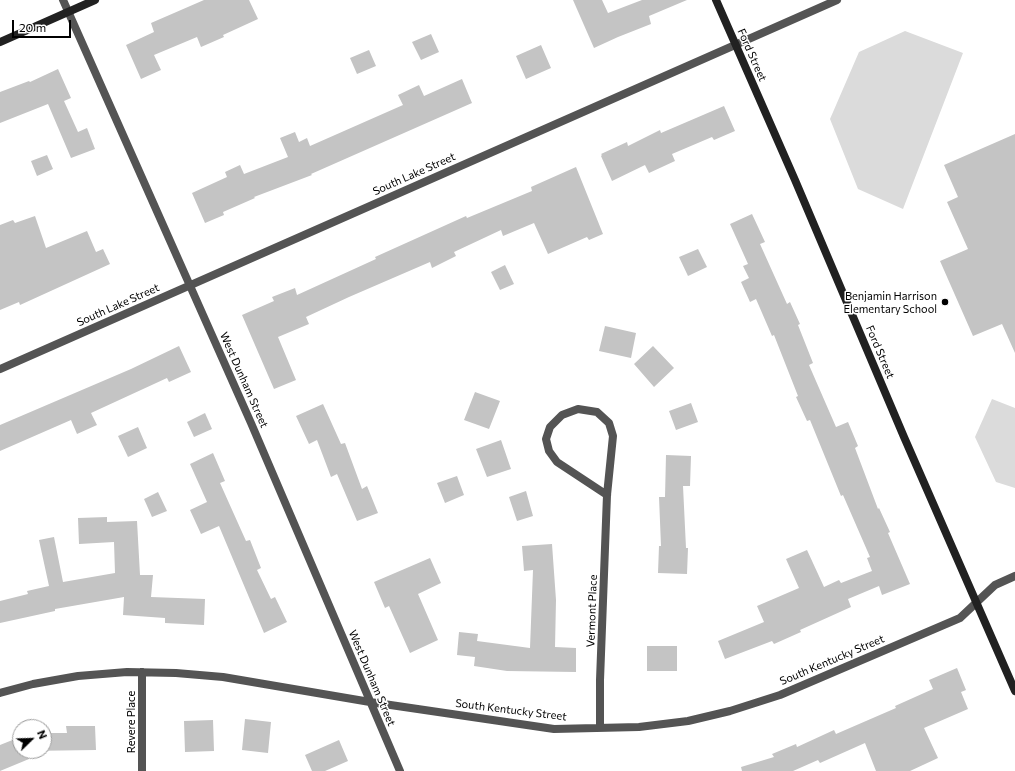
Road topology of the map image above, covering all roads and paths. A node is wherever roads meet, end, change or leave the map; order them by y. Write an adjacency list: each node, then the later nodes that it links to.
1 (63, 0): 5 (street, West Dunham Street)
2 (95, 0): 5 (street)
3 (716, 0): 7 (street, Ford Street)
4 (837, 0): 7 (street, South Lake Street)
5 (68, 12): 6 (street); 8 (street, West Dunham Street)
6 (0, 42)
7 (736, 45): 8 (street, South Lake Street); 12 (street, Ford Street)
8 (190, 285): 9 (street, South Lake Street); 16 (street, West Dunham Street)
9 (0, 369)
10 (607, 495): 10 (street, Vermont Place); 17 (street, Vermont Place)
11 (1015, 576): 12 (street, South Kentucky Street)
12 (976, 602): 14 (street, Ford Street); 17 (street, South Kentucky Street)
13 (142, 672): 15 (street, South Kentucky Street); 16 (street, South Kentucky Street); 18 (street, Revere Place)
14 (1015, 691)
15 (0, 693)
16 (370, 702): 17 (street, South Kentucky Street); 19 (street, West Dunham Street)
17 (600, 728)
18 (142, 771)
19 (400, 771)

